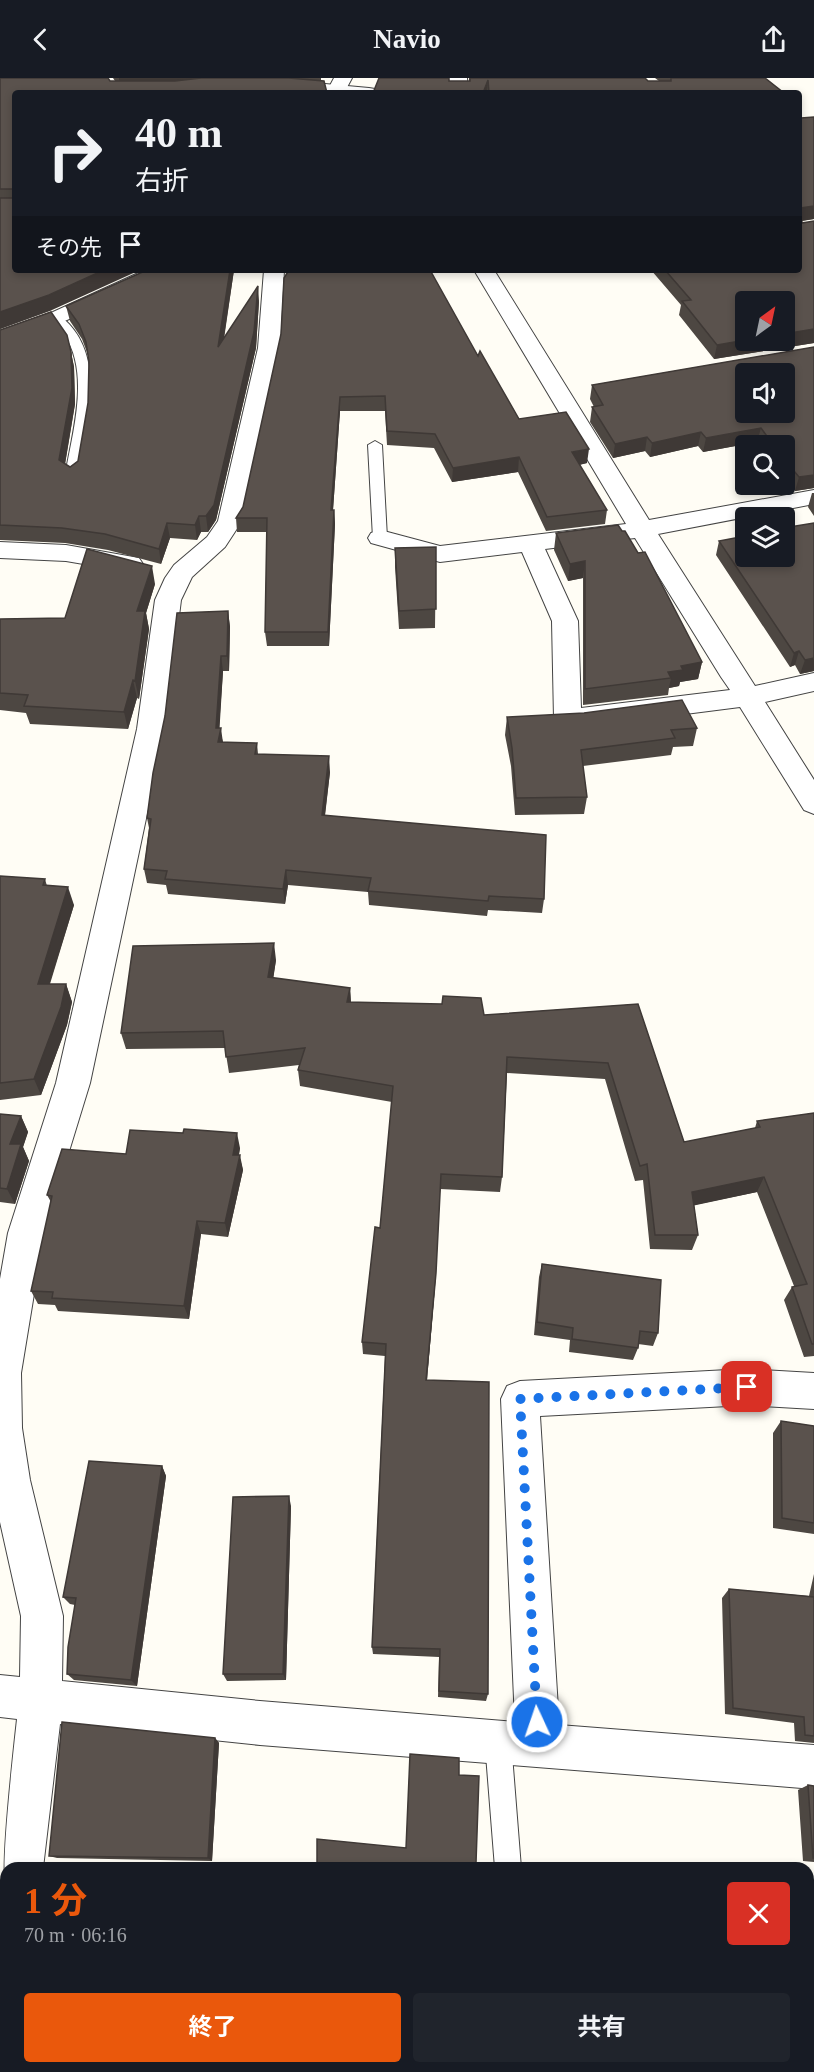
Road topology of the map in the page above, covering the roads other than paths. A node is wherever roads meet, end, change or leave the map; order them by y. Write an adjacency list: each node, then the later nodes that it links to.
1 (267, 83): 2 (street)
2 (338, 87): 3 (street)
3 (354, 90)
4 (155, 273): 7 (street)
5 (274, 273): 16 (street)
6 (486, 273): 12 (street)
7 (55, 317): 8 (street); 10 (lane)
8 (0, 338)
9 (375, 445): 13 (lane)
10 (72, 476)
11 (814, 496): 12 (street)
12 (645, 529): 14 (street); 18 (street)
13 (380, 538): 14 (street)
14 (530, 543): 18 (street)
15 (0, 550): 16 (street)
16 (174, 580): 21 (street)
17 (814, 682): 18 (street)
18 (748, 697): 19 (street)
19 (814, 803)
20 (814, 1391): 22 (street)
21 (20, 1699): 22 (street); 24 (street)
22 (518, 1744): 23 (street); 25 (lane)
23 (814, 1767)
24 (20, 1862)
25 (508, 1862)

